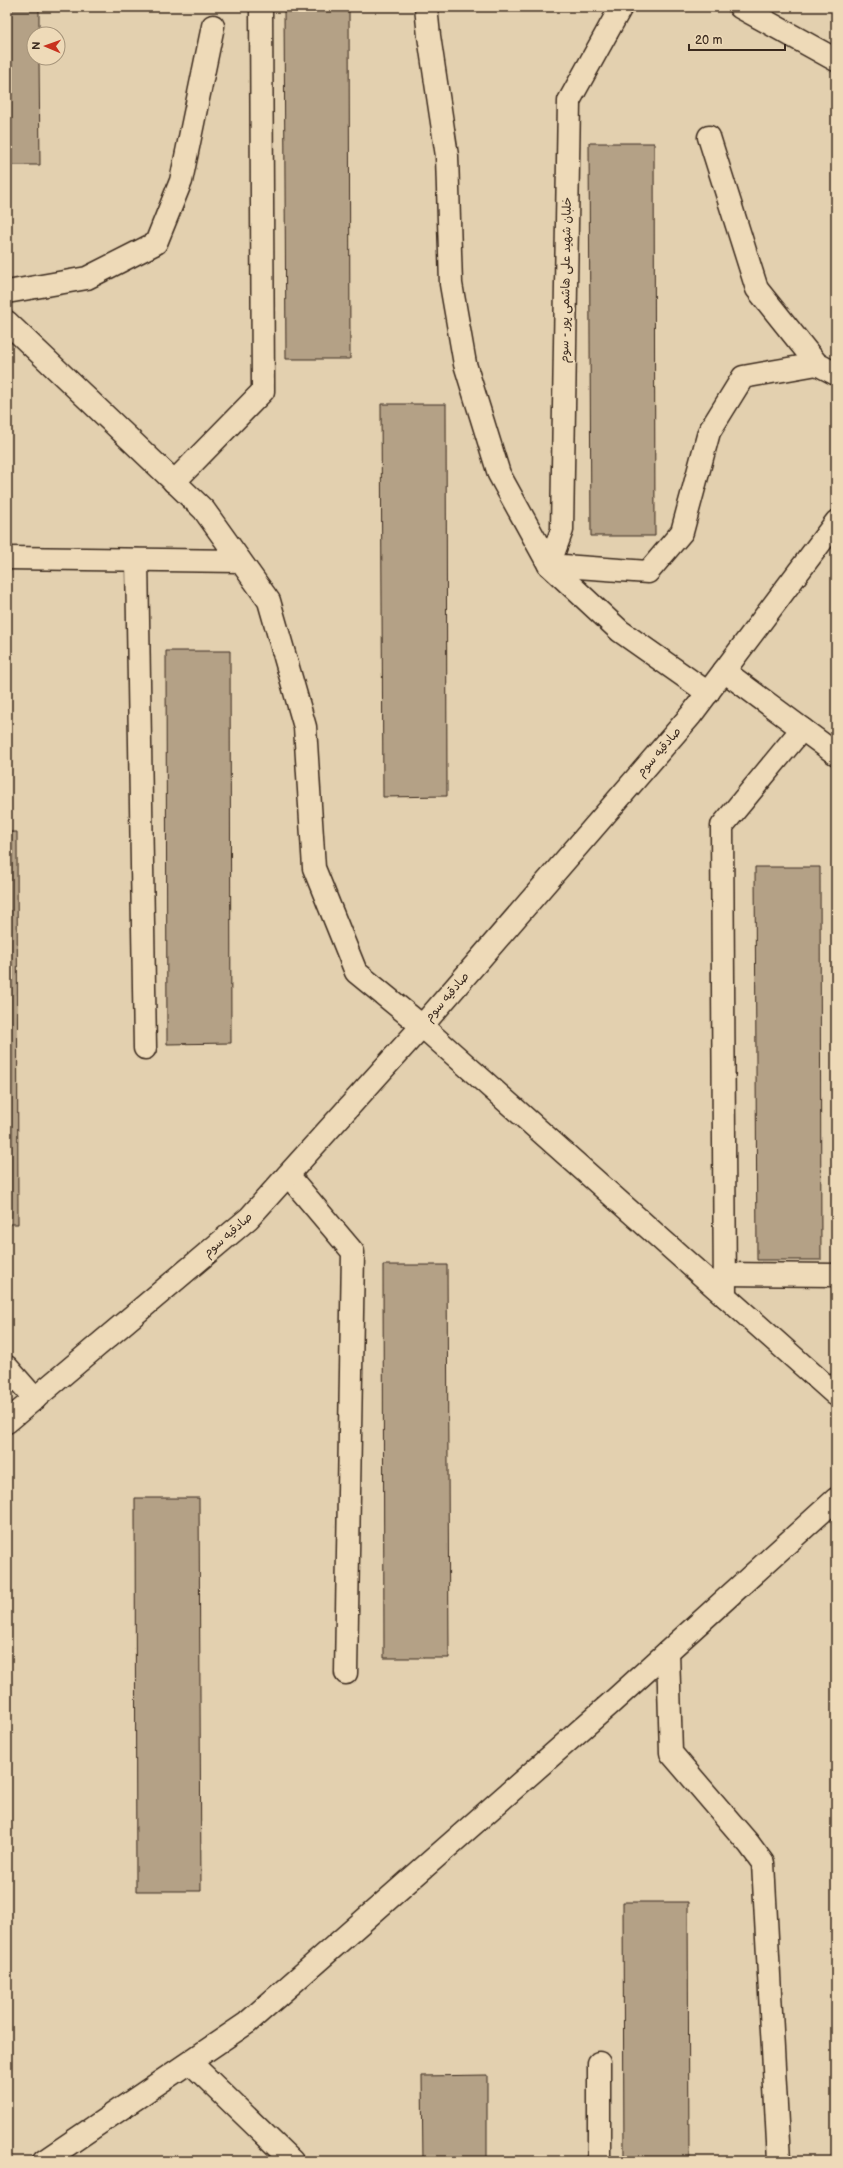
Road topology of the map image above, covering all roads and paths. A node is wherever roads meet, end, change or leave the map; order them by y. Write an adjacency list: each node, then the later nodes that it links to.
1 (261, 7): 12 (street)
2 (426, 7): 17 (street)
3 (621, 7): 17 (street, خلبان شهید علی هاشمی پور - سوم)
4 (740, 7): 6 (street)
5 (213, 26): 8 (street)
6 (836, 60)
7 (709, 137): 10 (street)
8 (7, 292)
9 (7, 322): 12 (street)
10 (817, 364): 11 (street); 17 (street)
11 (836, 374)
12 (174, 482): 16 (street)
13 (836, 522): 18 (street, صادقیه سوم)
14 (7, 558): 15 (street)
15 (137, 560): 16 (street); 23 (street)
16 (240, 561): 22 (street)
17 (549, 565): 19 (street)
18 (724, 671): 19 (street, صادقیه سوم); 20 (street)
19 (708, 693): 22 (street, صادقیه سوم)
20 (802, 729): 21 (street); 25 (street)
21 (836, 754)
22 (422, 1026): 24 (street, صادقیه سوم); 27 (street)
23 (145, 1048)
24 (288, 1175): 31 (street, صادقیه سوم); 35 (street)
25 (724, 1274): 26 (street); 27 (street)
26 (836, 1275)
27 (725, 1296): 30 (street)
28 (7, 1367): 31 (street)
29 (7, 1389): 31 (street)
30 (836, 1395)
31 (35, 1399): 32 (street, صادقیه سوم)
32 (7, 1422)
33 (836, 1499): 34 (street)
34 (668, 1652): 36 (street); 41 (street)
35 (346, 1673)
36 (191, 2063): 38 (street); 39 (street)
37 (599, 2063): 40 (street)
38 (44, 2161)
39 (292, 2161)
40 (599, 2161)
41 (779, 2161)

